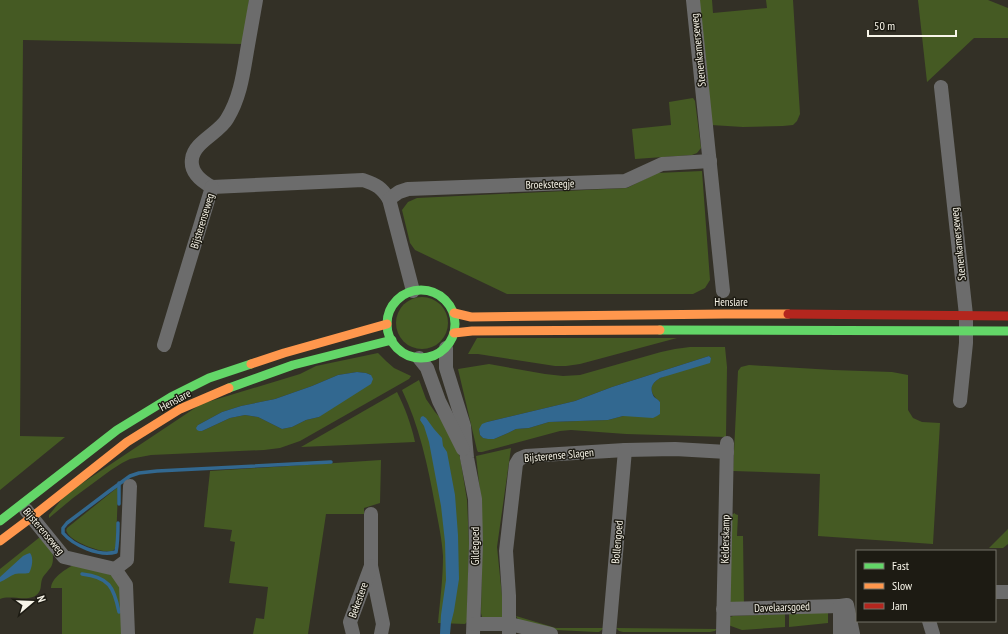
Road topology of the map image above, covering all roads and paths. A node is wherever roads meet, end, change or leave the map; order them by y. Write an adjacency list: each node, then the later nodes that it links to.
1 (256, 0): 5 (street, Bijsterenseweg)
2 (693, 0): 4 (street, Stenenkamerseweg)
3 (941, 87): 10 (street, Stenenkamerseweg)
4 (710, 161): 6 (street, Broeksteegje); 8 (street, Stenenkamerseweg)
5 (212, 187): 6 (street); 17 (street, Bijsterenseweg)
6 (389, 199): 7 (street)
7 (413, 291): 9 (street); 12 (street)
8 (723, 291)
9 (454, 313): 10 (street, Henslare); 15 (street)
10 (966, 315): 11 (street, Henslare); 13 (street, Stenenkamerseweg)
11 (1008, 316)
12 (387, 324): 16 (street); 25 (street, Henslare)
13 (966, 331): 14 (street); 15 (street); 20 (street, Stenenkamerseweg)
14 (1008, 331)
15 (454, 333): 18 (street)
16 (392, 340): 19 (street); 27 (street, Henslare)
17 (164, 344)
18 (446, 348): 19 (street); 23 (street, Gildegoed)
19 (419, 358): 23 (street, Gildegoed)
20 (960, 401)
21 (727, 447): 22 (street, Bijsterense Slagen); 35 (street, Kelderskamp)
22 (625, 450): 38 (street, Bijsterense Slagen); 43 (street, Bollengoed)
23 (467, 458): 37 (street, Gildegoed)
24 (130, 486): 31 (street)
25 (21, 504): 27 (street, Bijsterenseweg); 28 (street, Henslare)
26 (371, 514): 30 (street, Bekestere)
27 (32, 517): 29 (street, Henslare); 31 (street, Bijsterenseweg)
28 (0, 521)
29 (0, 541)
30 (371, 566): 40 (street, Bekestere); 41 (street, Bekestere)
31 (115, 569): 39 (street)
32 (996, 592): 33 (street)
33 (1008, 592)
34 (840, 606): 35 (street, Davelaarsgoed); 45 (street); 46 (street)
35 (724, 609): 44 (street, Kelderskamp)
36 (929, 622): 47 (street)
37 (474, 629): 38 (street)
38 (510, 629): 42 (street)
39 (128, 634)
40 (353, 634)
41 (381, 634)
42 (551, 634)
43 (609, 634)
44 (723, 634)
45 (840, 634)
46 (854, 634)
47 (933, 634)

